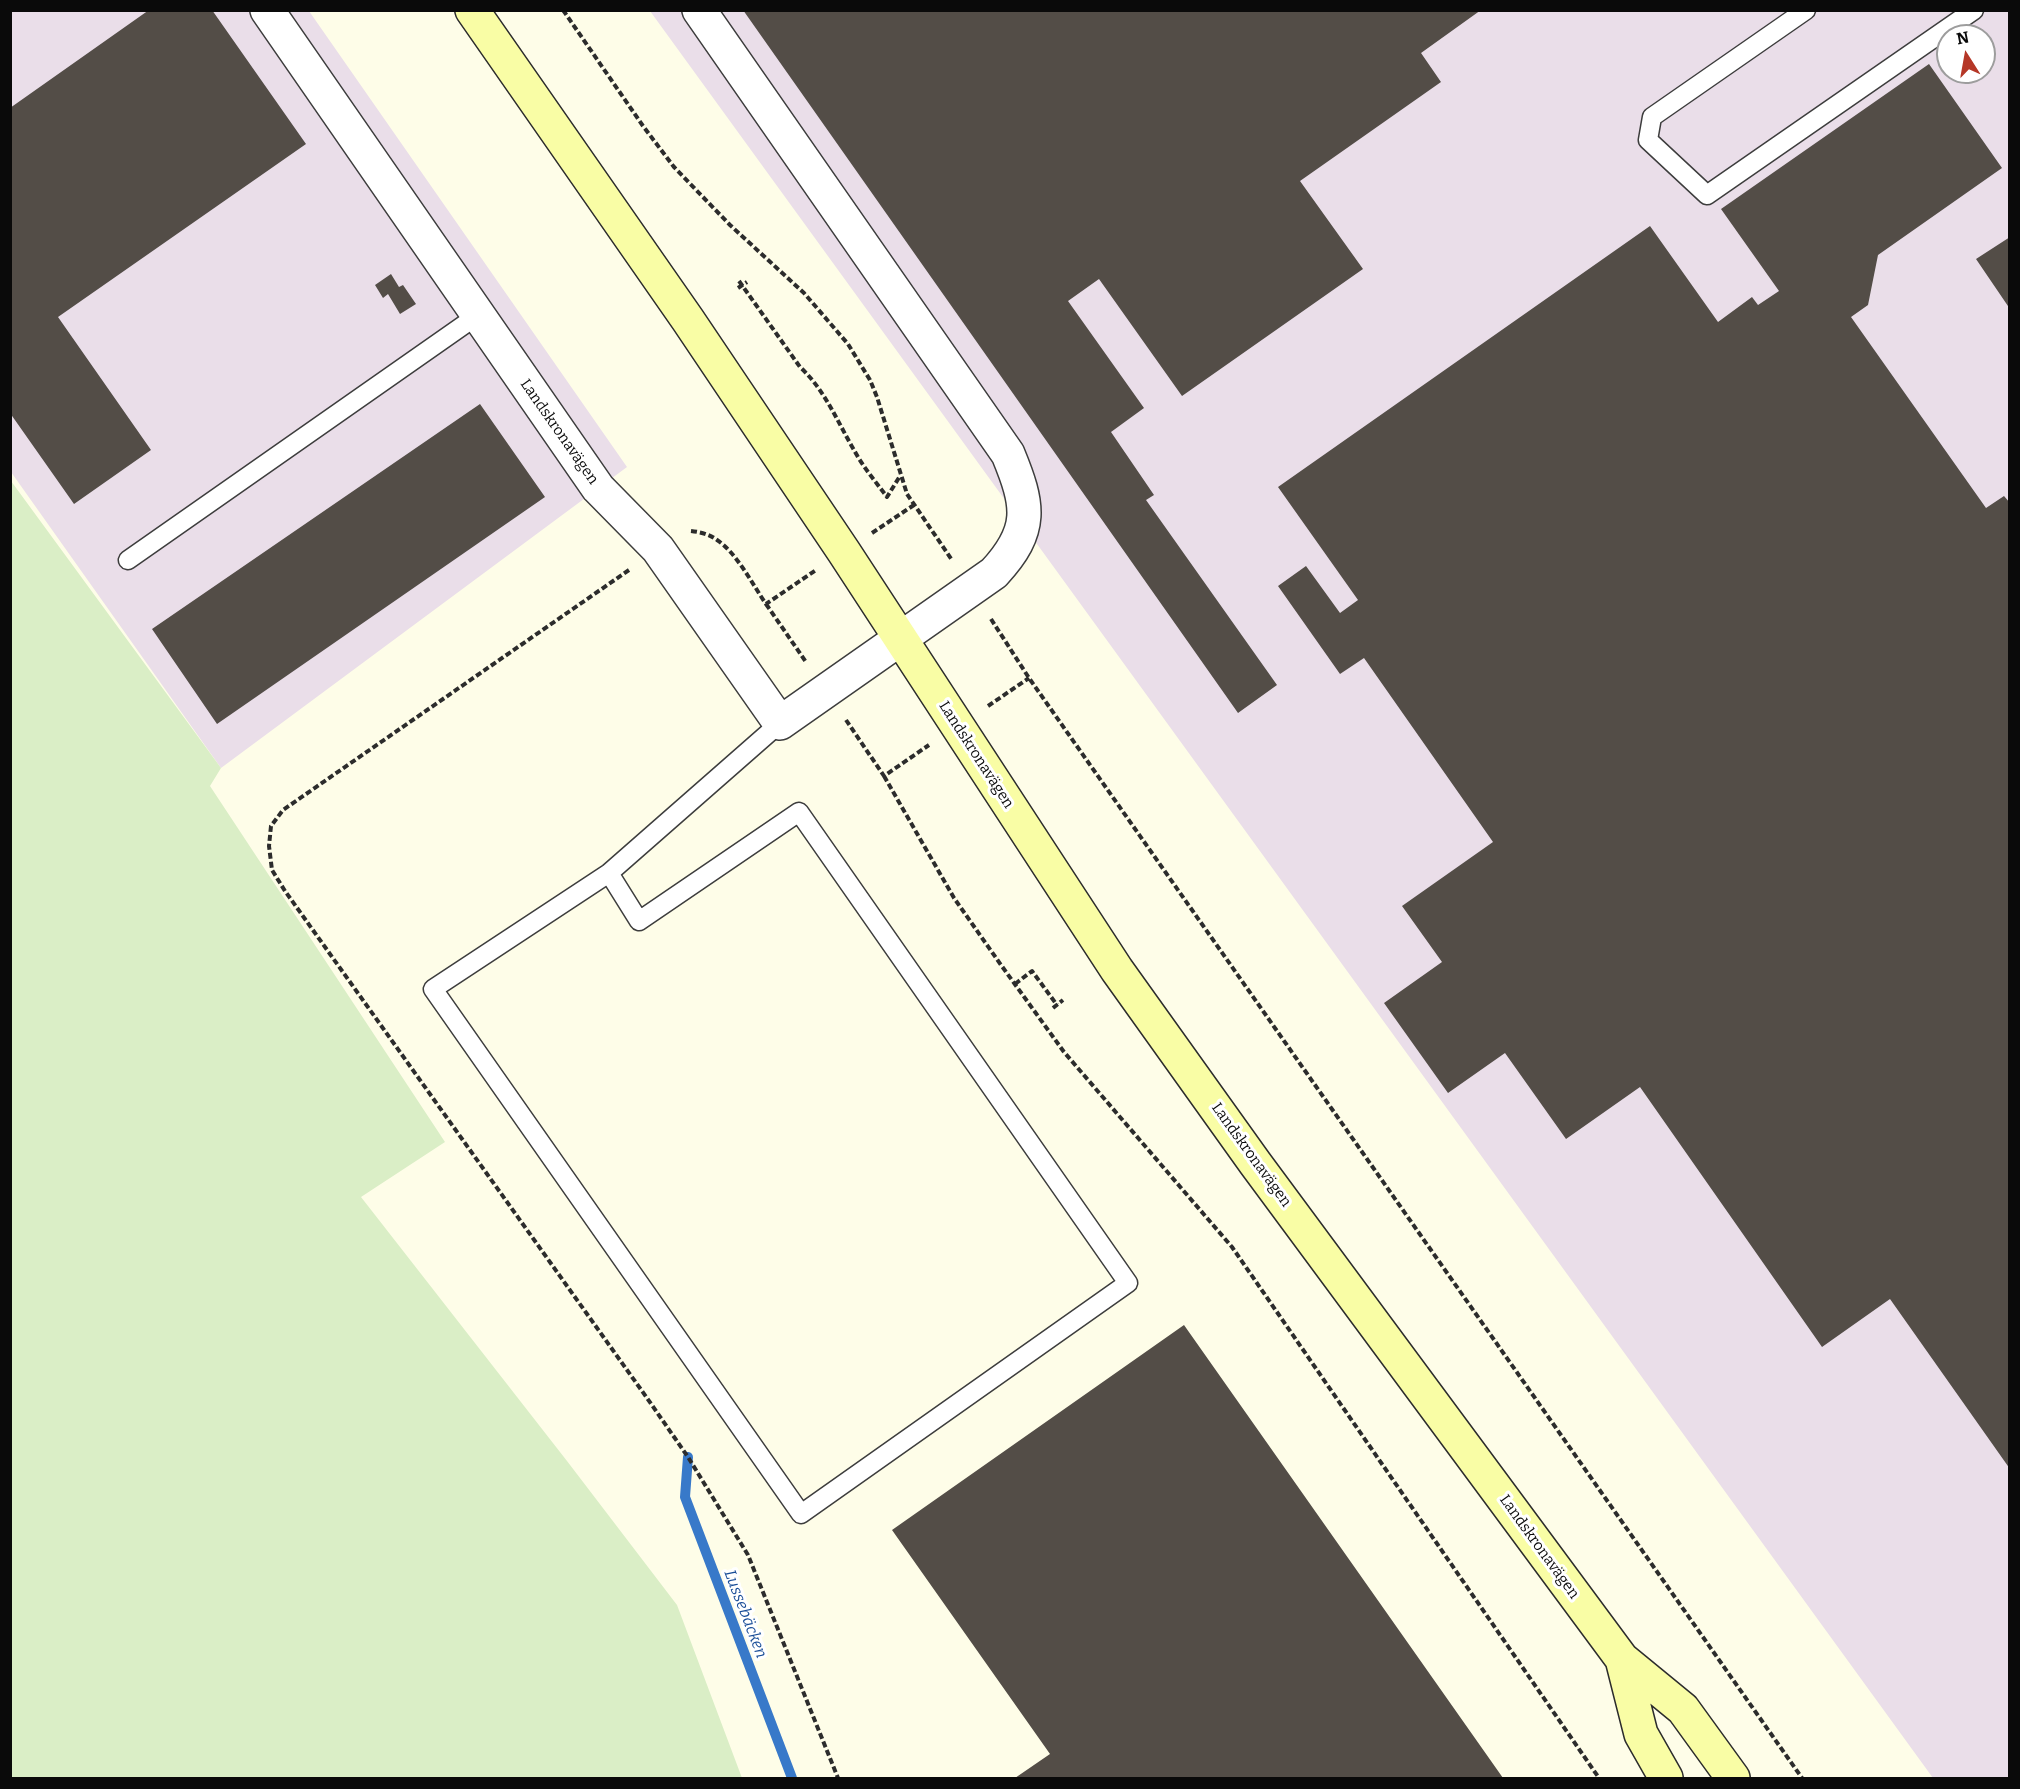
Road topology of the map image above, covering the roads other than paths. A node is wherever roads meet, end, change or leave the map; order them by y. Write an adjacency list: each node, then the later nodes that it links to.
1 (267, 10): 6 (street, Landskronavägen)
2 (472, 10): 8 (main road, Landskronavägen)
3 (699, 10): 8 (street)
4 (1806, 10): 5 (lane)
5 (1974, 10)
6 (478, 315): 7 (lane); 9 (street, Landskronavägen)
7 (128, 560)
8 (899, 638): 9 (street); 11 (main road, Landskronavägen)
9 (780, 723): 10 (lane)
10 (609, 873): 10 (lane)
11 (1622, 1659): 12 (main road, Landskronavägen); 13 (main road, Landskronavägen)
12 (1666, 1779)
13 (1733, 1779)

